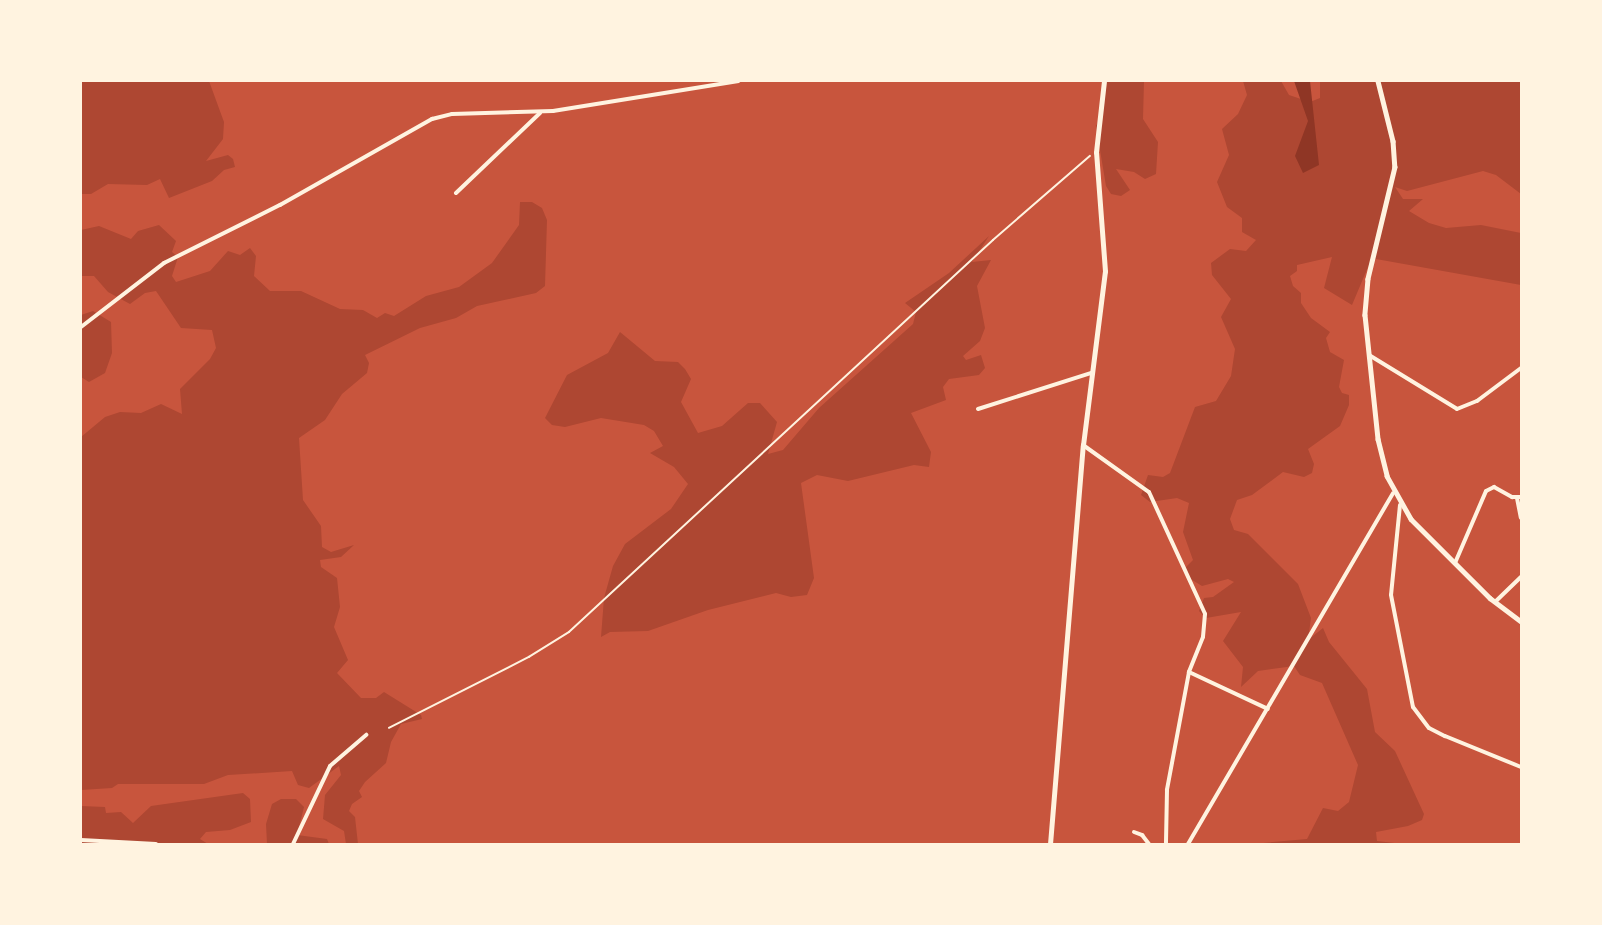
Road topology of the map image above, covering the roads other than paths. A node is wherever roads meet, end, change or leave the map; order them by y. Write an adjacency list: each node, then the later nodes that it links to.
1 (739, 81): 4 (street)
2 (1104, 81): 9 (main road)
3 (1378, 81): 7 (street)
4 (540, 113): 5 (street); 6 (street)
5 (456, 193)
6 (81, 327)
7 (1369, 354): 8 (street); 12 (street)
8 (1521, 368)
9 (1091, 373): 10 (street); 11 (main road)
10 (978, 409)
11 (1083, 444): 20 (street); 28 (main road)
12 (1393, 493): 14 (street); 21 (street)
13 (1519, 497): 15 (street); 16 (street)
14 (1400, 505): 16 (street); 23 (street)
15 (1521, 518)
16 (1455, 563): 18 (street)
17 (1521, 577): 18 (street)
18 (1495, 602): 19 (street)
19 (1521, 621)
20 (1189, 672): 21 (street); 30 (street)
21 (1268, 709): 31 (street)
22 (366, 735): 27 (street)
23 (1521, 767)
24 (1134, 832): 29 (street)
25 (81, 840): 26 (street)
26 (156, 844)
27 (293, 844)
28 (1050, 844)
29 (1149, 844)
30 (1166, 844)
31 (1188, 844)

